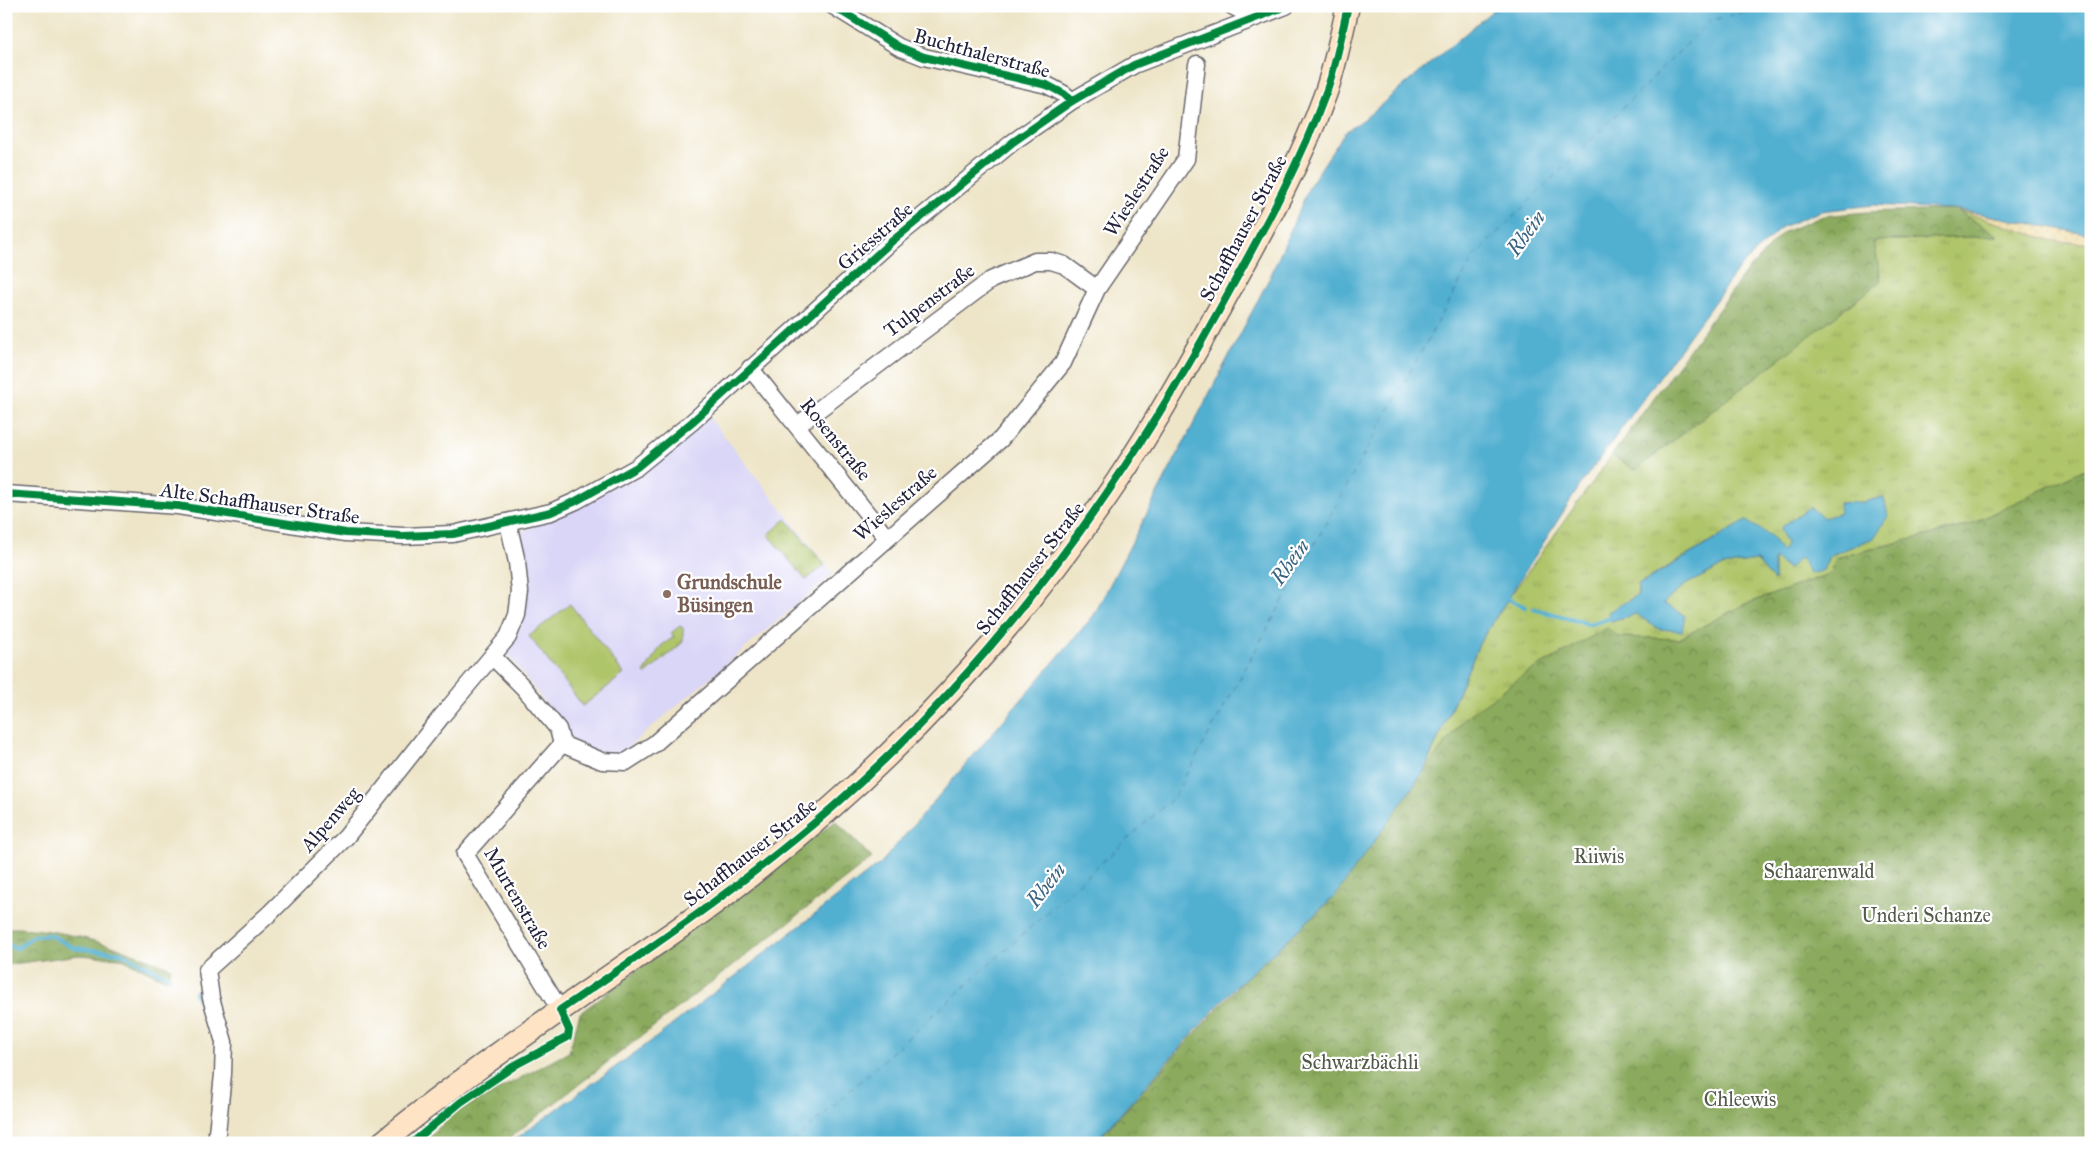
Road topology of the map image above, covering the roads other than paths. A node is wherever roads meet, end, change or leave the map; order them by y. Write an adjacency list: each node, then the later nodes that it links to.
1 (833, 6): 7 (street, Buchthalerstraße)
2 (1232, 6): 5 (street)
3 (1286, 6): 5 (street, Griesstraße)
4 (1348, 6): 16 (main road, Schaffhauser Straße)
5 (1247, 21): 7 (street, Griesstraße)
6 (1198, 64): 8 (street, Wieslestraße)
7 (1072, 101): 9 (street, Griesstraße)
8 (1097, 289): 10 (street, Tulpenstraße); 13 (street, Wieslestraße)
9 (750, 368): 10 (street, Rosenstraße); 12 (street, Griesstraße)
10 (798, 425): 13 (street, Rosenstraße)
11 (6, 494): 12 (street, Alte Schaffhauser Straße)
12 (508, 523): 14 (street, Alpenweg)
13 (887, 538): 15 (street, Wieslestraße)
14 (492, 656): 15 (street); 17 (street, Alpenweg)
15 (562, 744): 16 (street, Murtenstraße)
16 (560, 1010): 18 (main road, Schaffhauser Straße)
17 (216, 1143)
18 (382, 1143)

